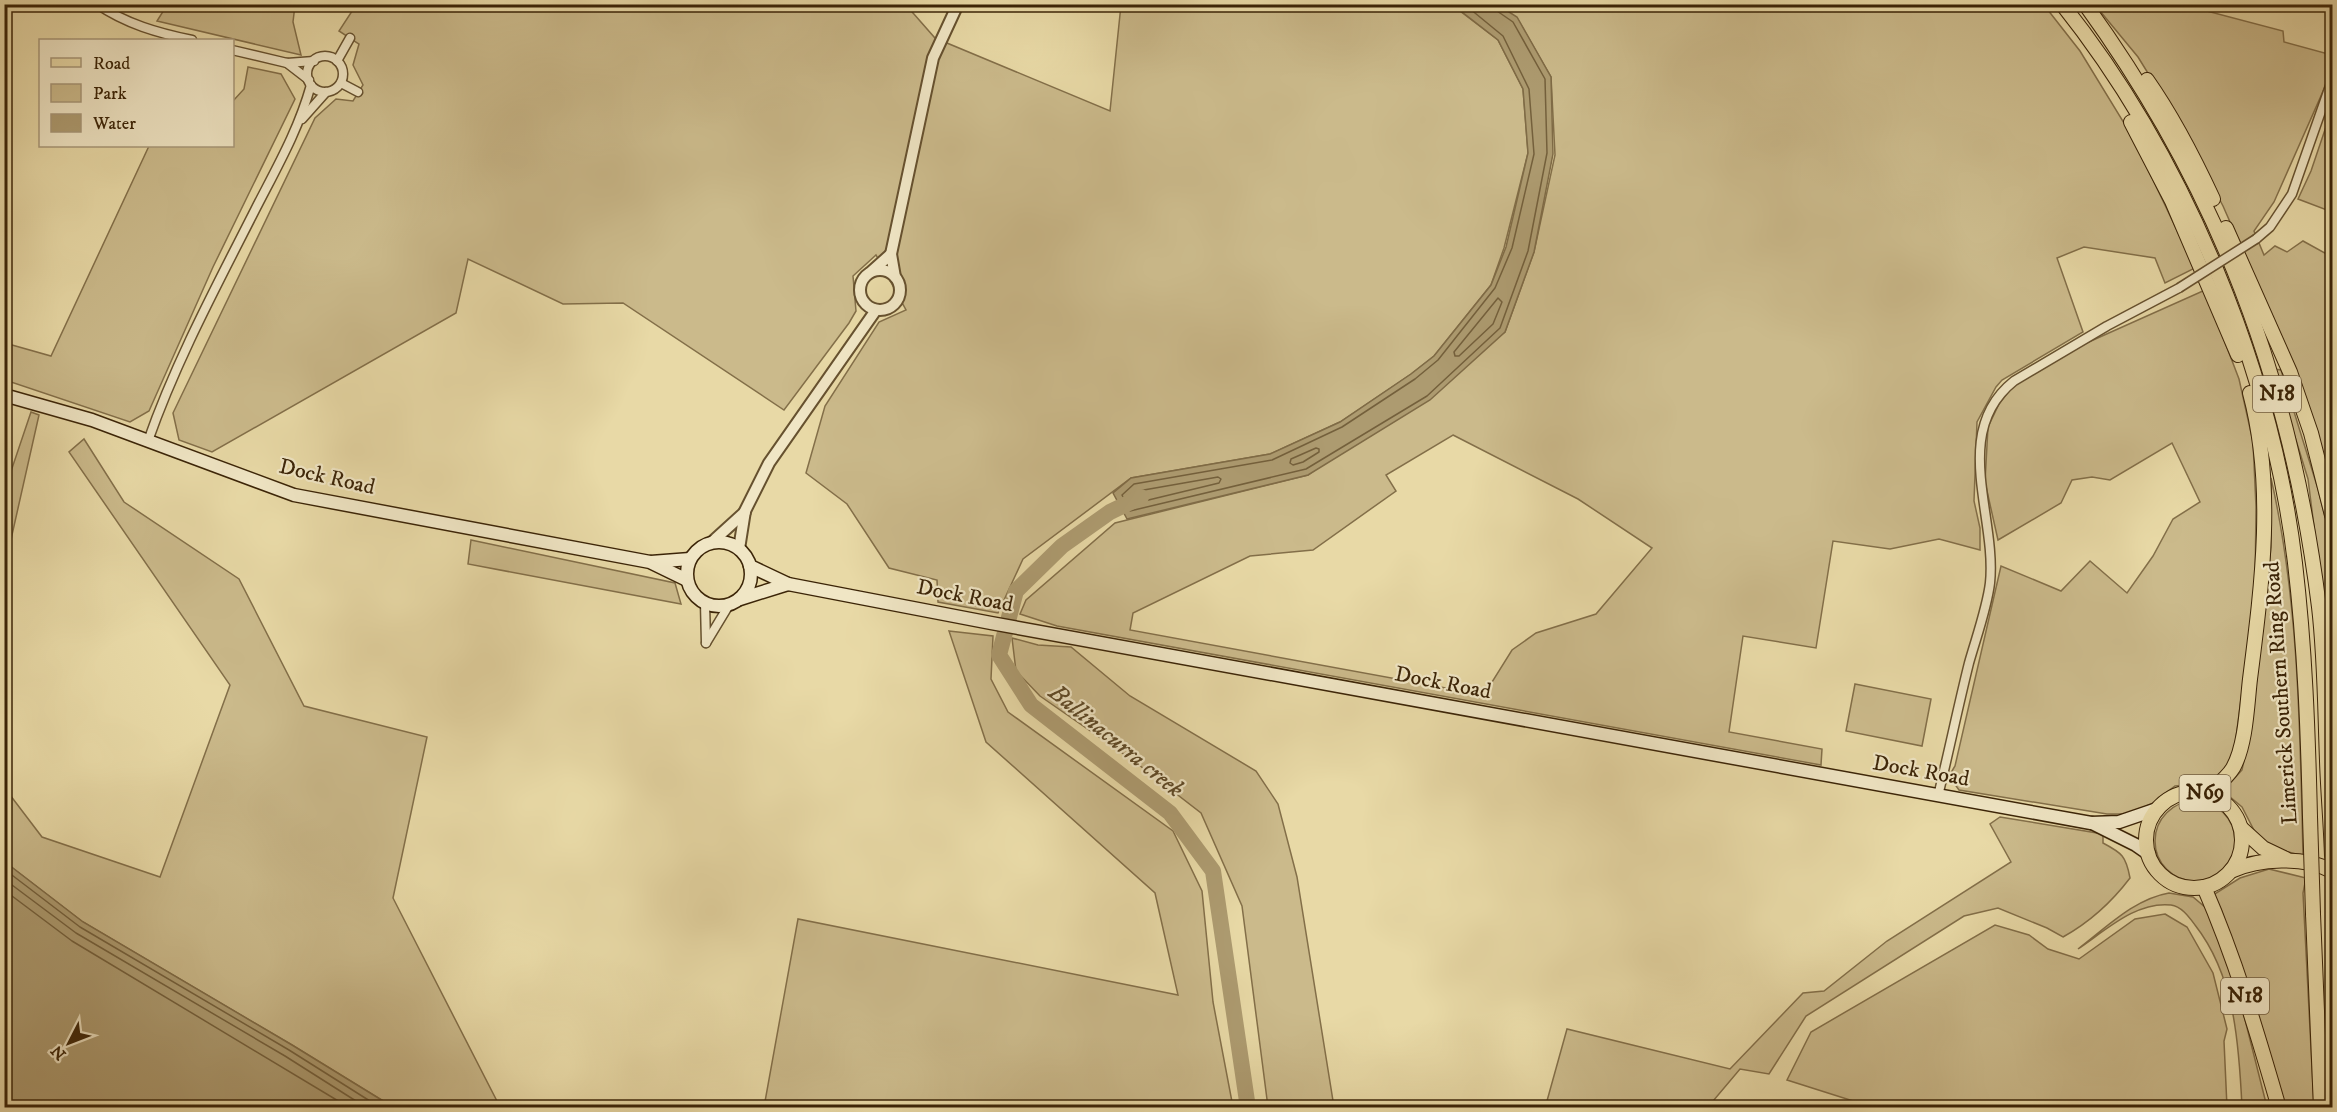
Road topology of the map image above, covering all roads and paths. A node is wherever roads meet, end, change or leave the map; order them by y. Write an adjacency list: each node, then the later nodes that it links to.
1 (98, 4): 7 (street)
2 (958, 4): 19 (street)
3 (2055, 4): 25 (main road, N18)
4 (2062, 4): 18 (main road, Limerick Southern Ring Road / N18)
5 (2086, 4): 29 (main road, N18); 43 (main road, Limerick Southern Ring Road / N18)
6 (350, 38): 10 (street)
7 (188, 39)
8 (234, 50): 11 (street)
9 (314, 61): 10 (street); 11 (street); 14 (street)
10 (337, 61): 13 (street)
11 (287, 63): 14 (street)
12 (2332, 80): 40 (street, bridge)
13 (341, 82): 15 (street); 16 (street)
14 (310, 83): 15 (street); 17 (street)
15 (326, 92): 17 (street)
16 (358, 92)
17 (300, 122): 27 (street)
18 (2201, 236): 25 (main road, N18); 51 (main road, Limerick Southern Ring Road / N18, bridge)
19 (891, 254): 20 (street); 21 (street)
20 (872, 272): 21 (street); 22 (street)
21 (895, 276): 23 (street)
22 (864, 303): 23 (street); 24 (street)
23 (876, 310): 24 (street)
24 (861, 329): 28 (street)
25 (2242, 366): 39 (main road, N18)
26 (4, 394): 27 (main road, Dock Road)
27 (148, 441): 33 (main road, Dock Road)
28 (745, 511): 30 (street); 31 (street)
29 (2332, 515)
30 (712, 542): 31 (main road); 32 (main road)
31 (739, 549): 34 (main road)
32 (690, 559): 33 (main road, Dock Road); 35 (main road)
33 (650, 562): 35 (main road, Dock Road)
34 (750, 566): 36 (main road, Dock Road); 37 (main road)
35 (687, 580): 38 (main road)
36 (788, 584): 37 (main road, Dock Road); 40 (main road, Dock Road)
37 (735, 602): 38 (main road); 38 (street)
38 (705, 603)
39 (2207, 794): 41 (main road, N69); 44 (main road, N69)
40 (1938, 796): 42 (main road, Dock Road)
41 (2157, 809): 42 (main road, Dock Road); 45 (main road, N69)
42 (2091, 823): 45 (main road, Dock Road)
43 (2331, 825): 47 (main road, Limerick Southern Ring Road / N18)
44 (2241, 828): 46 (main road, N69); 48 (main road, N69)
45 (2149, 854): 49 (main road)
46 (2290, 861): 47 (main road, N69); 48 (main road, N69)
47 (2331, 865)
48 (2230, 871): 49 (main road, N69)
49 (2204, 887): 50 (main road, N18)
50 (2279, 1107)
51 (2320, 1107)

